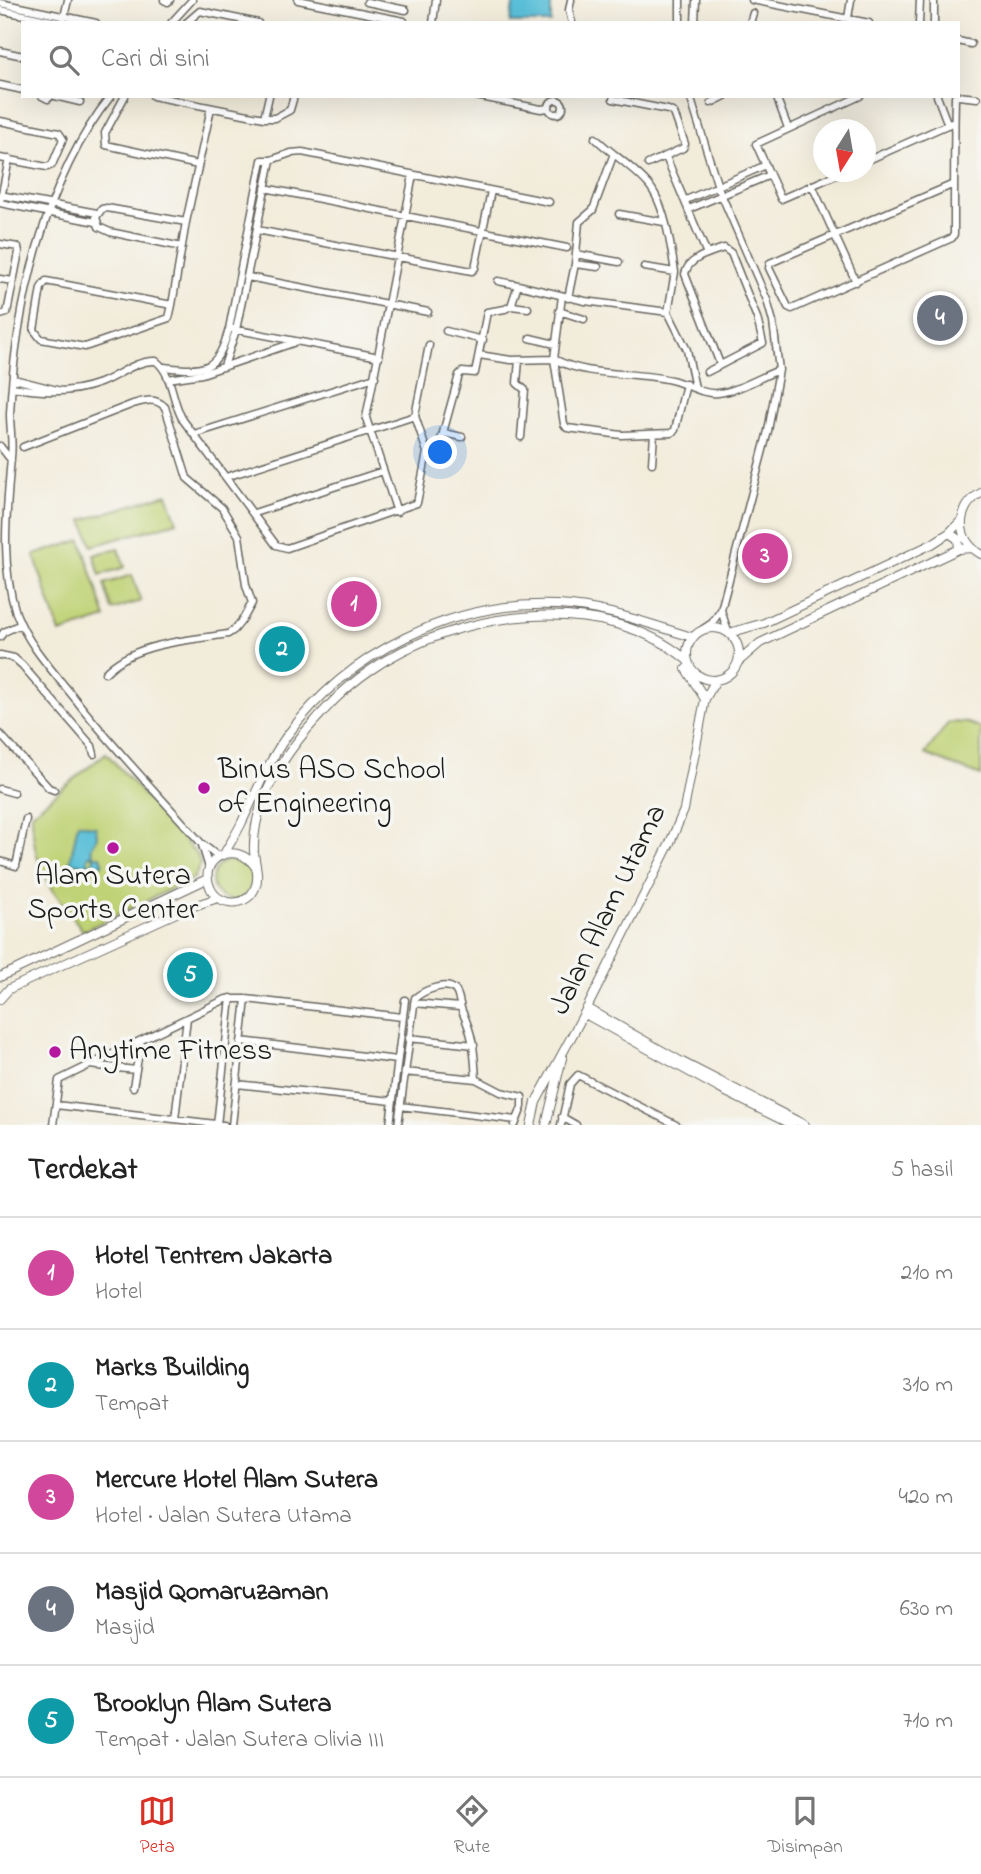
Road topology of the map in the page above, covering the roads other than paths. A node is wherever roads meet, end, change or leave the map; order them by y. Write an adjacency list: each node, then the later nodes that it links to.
1 (68, 0): 22 (street)
2 (164, 0): 3 (street)
3 (170, 0)
4 (192, 0): 23 (street)
5 (298, 0): 19 (street)
6 (408, 0): 18 (street)
7 (436, 0): 28 (street)
8 (571, 0): 29 (street)
9 (680, 0): 30 (street)
10 (696, 0): 31 (street)
11 (752, 0): 21 (street)
12 (851, 0): 21 (street)
13 (920, 0): 34 (street)
14 (934, 0): 35 (street)
15 (368, 1): 18 (street); 19 (street)
16 (0, 3): 22 (street)
17 (0, 10): 22 (street)
18 (406, 10): 27 (street)
19 (365, 13): 26 (street)
20 (754, 13): 32 (street)
21 (848, 18): 33 (street)
22 (63, 21)
23 (174, 21)
24 (188, 21): 25 (street)
25 (248, 21)
26 (399, 21)
27 (403, 21)
28 (433, 21)
29 (572, 21)
30 (680, 21)
31 (695, 21)
32 (751, 21)
33 (861, 21)
34 (919, 21)
35 (934, 21)
36 (960, 41): 37 (street)
37 (971, 44)
38 (0, 51): 39 (street)
39 (21, 56)
40 (0, 85): 41 (street)
41 (21, 90)
42 (960, 96): 56 (street)
43 (62, 98): 58 (street)
44 (110, 98): 88 (street)
45 (124, 98): 74 (street)
46 (163, 98): 60 (street)
47 (269, 98): 62 (street)
48 (294, 98): 62 (street)
49 (486, 98): 61 (street)
50 (691, 98): 81 (street)
51 (721, 98): 59 (street)
52 (777, 98): 65 (street)
53 (856, 98): 65 (street)
54 (938, 98): 64 (street)
55 (957, 98): 64 (street)
56 (977, 98)
57 (613, 99): 69 (street)
58 (80, 102)
59 (711, 103)
60 (211, 108): 62 (street); 74 (street)
61 (548, 108)
62 (264, 118)
63 (0, 121): 71 (street)
64 (951, 124): 70 (street); 79 (street)
65 (788, 128): 75 (street)
66 (595, 138): 67 (street)
67 (613, 156): 96 (street); 103 (street)
68 (0, 158): 71 (street)
69 (666, 158): 73 (street); 86 (street)
70 (876, 158)
71 (9, 159): 85 (street)
72 (271, 160): 77 (street); 82 (street); 127 (street)
73 (648, 164)
74 (198, 165): 95 (street)
75 (766, 165): 76 (street); 81 (street)
76 (770, 175): 80 (street); 84 (street)
77 (414, 176): 83 (street); 93 (street)
78 (819, 182): 80 (street)
79 (954, 184): 99 (street); 115 (street)
80 (812, 185): 99 (street)
81 (718, 187): 84 (street); 86 (street)
82 (265, 188): 93 (street); 97 (street)
83 (491, 191): 87 (street); 98 (street)
84 (723, 197): 89 (street); 141 (street)
85 (0, 199): 88 (street); 90 (street)
86 (686, 200): 89 (street)
87 (549, 202)
88 (52, 205): 90 (street); 91 (street)
89 (689, 209): 104 (street)
90 (49, 213): 94 (street); 144 (street)
91 (97, 213): 94 (street); 95 (street)
92 (619, 214): 96 (street)
93 (405, 217): 98 (street); 105 (street)
94 (96, 222): 101 (street)
95 (186, 222): 101 (street)
96 (664, 222): 110 (street)
97 (257, 230): 105 (street); 111 (street)
98 (483, 232): 102 (street); 105 (street)
99 (835, 236): 115 (street); 115 (street)
100 (0, 244): 113 (street)
101 (182, 247): 119 (street)
102 (567, 248)
103 (576, 254): 106 (street); 107 (street)
104 (707, 254): 138 (street); 138 (street)
105 (397, 258): 118 (street)
106 (620, 262)
107 (575, 264): 108 (street); 117 (street)
108 (598, 267)
109 (644, 267): 110 (street)
110 (675, 272): 124 (street)
111 (248, 277): 118 (street); 127 (street)
112 (0, 279): 113 (street)
113 (13, 281): 125 (street)
114 (498, 281): 116 (street)
115 (856, 282)
116 (518, 285): 117 (street); 120 (street)
117 (565, 297): 122 (street); 124 (street)
118 (389, 303): 123 (street); 135 (street)
119 (172, 305): 119 (street)
120 (511, 306): 121 (street); 130 (street)
121 (528, 308)
122 (559, 311): 126 (street); 132 (street)
123 (428, 312)
124 (668, 312): 148 (street)
125 (3, 315)
126 (584, 319)
127 (233, 330): 131 (street); 139 (street); 140 (street)
128 (446, 331): 130 (street)
129 (530, 338): 132 (street)
130 (483, 340): 134 (street)
131 (295, 342): 135 (street); 139 (street)
132 (555, 344): 136 (street)
133 (429, 345): 151 (street)
134 (480, 355): 137 (street); 154 (street)
135 (379, 357): 143 (street)
136 (554, 359): 137 (street); 146 (street); 156 (street)
137 (519, 360): 158 (street)
138 (720, 364): 142 (street)
139 (224, 366): 145 (street)
140 (163, 367): 145 (street); 149 (street)
141 (779, 370): 148 (street); 174 (street)
142 (707, 372)
143 (375, 377): 153 (street); 155 (street)
144 (14, 379): 147 (street); 149 (street)
145 (168, 379): 155 (street)
146 (686, 384): 148 (street); 156 (street)
147 (13, 387): 149 (street); 150 (street)
148 (695, 388)
149 (63, 391)
150 (10, 416): 152 (street); 162 (street)
151 (415, 416): 153 (street); 167 (street)
152 (0, 420)
153 (369, 430): 164 (street); 165 (street)
154 (444, 433): 157 (street); 161 (street)
155 (194, 434): 165 (street)
156 (654, 434): 163 (street)
157 (462, 437)
158 (521, 437)
159 (0, 446): 162 (street)
160 (23, 447): 184 (street)
161 (436, 458)
162 (11, 460): 175 (street)
163 (652, 463)
164 (383, 471): 167 (street); 168 (street)
165 (226, 477): 168 (street)
166 (981, 493): 169 (main road)
167 (397, 512): 168 (street)
168 (254, 513)
169 (961, 521): 170 (main road); 171 (main road)
170 (949, 533): 172 (main road); 177 (main road)
171 (972, 548): 172 (main road); 173 (main road)
172 (959, 549): 183 (main road)
173 (981, 554)
174 (720, 610): 176 (street); 177 (street)
175 (21, 624): 178 (street); 193 (street)
176 (703, 629): 177 (main road); 179 (main road)
177 (728, 633): 183 (main road)
178 (0, 637)
179 (692, 637): 182 (main road); 194 (main road)
180 (673, 648): 182 (main road); 186 (main road); 197 (main road)
181 (0, 655): 188 (street)
182 (687, 660): 185 (main road)
183 (738, 662): 185 (main road)
184 (105, 673)
185 (716, 680): 186 (main road, Jalan Alam Utama)
186 (705, 699): 209 (main road, Jalan Alam Utama)
187 (0, 734): 190 (street)
188 (94, 754)
189 (0, 789): 191 (street)
190 (54, 790)
191 (14, 793)
192 (26, 819): 195 (street)
193 (201, 843): 194 (street); 196 (street)
194 (221, 855): 196 (main road); 197 (main road)
195 (0, 861)
196 (209, 869): 198 (main road)
197 (256, 869): 200 (main road)
198 (207, 880): 199 (main road); 200 (main road)
199 (191, 887): 201 (main road); 202 (main road)
200 (218, 898): 201 (main road)
201 (195, 905): 204 (main road)
202 (0, 977)
203 (231, 998): 205 (street); 211 (street); 231 (street)
204 (0, 999)
205 (246, 999): 210 (street); 214 (street)
206 (405, 1000): 210 (street)
207 (414, 1003): 208 (street); 208 (street); 212 (street)
208 (460, 1007): 215 (street)
209 (586, 1011): 216 (main road, Jalan Alam Utama); 240 (main road); 241 (main road)
210 (402, 1017): 217 (street)
211 (187, 1018): 213 (street); 227 (street)
212 (409, 1038): 215 (street); 220 (street)
213 (141, 1041): 218 (street); 219 (street)
214 (241, 1041): 217 (street); 222 (street)
215 (474, 1045): 221 (street)
216 (563, 1055): 236 (main road, Jalan Alam Utama); 237 (main road, Jalan Alam Utama)
217 (397, 1060): 224 (street)
218 (88, 1065): 219 (street); 225 (street)
219 (136, 1070): 223 (street)
220 (404, 1072): 221 (street); 226 (street)
221 (476, 1079): 229 (street)
222 (237, 1084): 224 (street); 233 (street)
223 (134, 1087)
224 (392, 1101): 234 (street)
225 (55, 1105): 227 (street); 230 (street)
226 (400, 1106): 229 (street); 235 (street)
227 (175, 1119): 231 (street)
228 (561, 1121): 238 (street); 239 (street)
229 (516, 1122)
230 (53, 1125)
231 (217, 1125): 232 (street)
232 (224, 1125)
233 (232, 1125)
234 (390, 1125)
235 (398, 1125)
236 (531, 1125)
237 (546, 1125)
238 (576, 1125)
239 (676, 1125)
240 (792, 1125)
241 (804, 1125)

